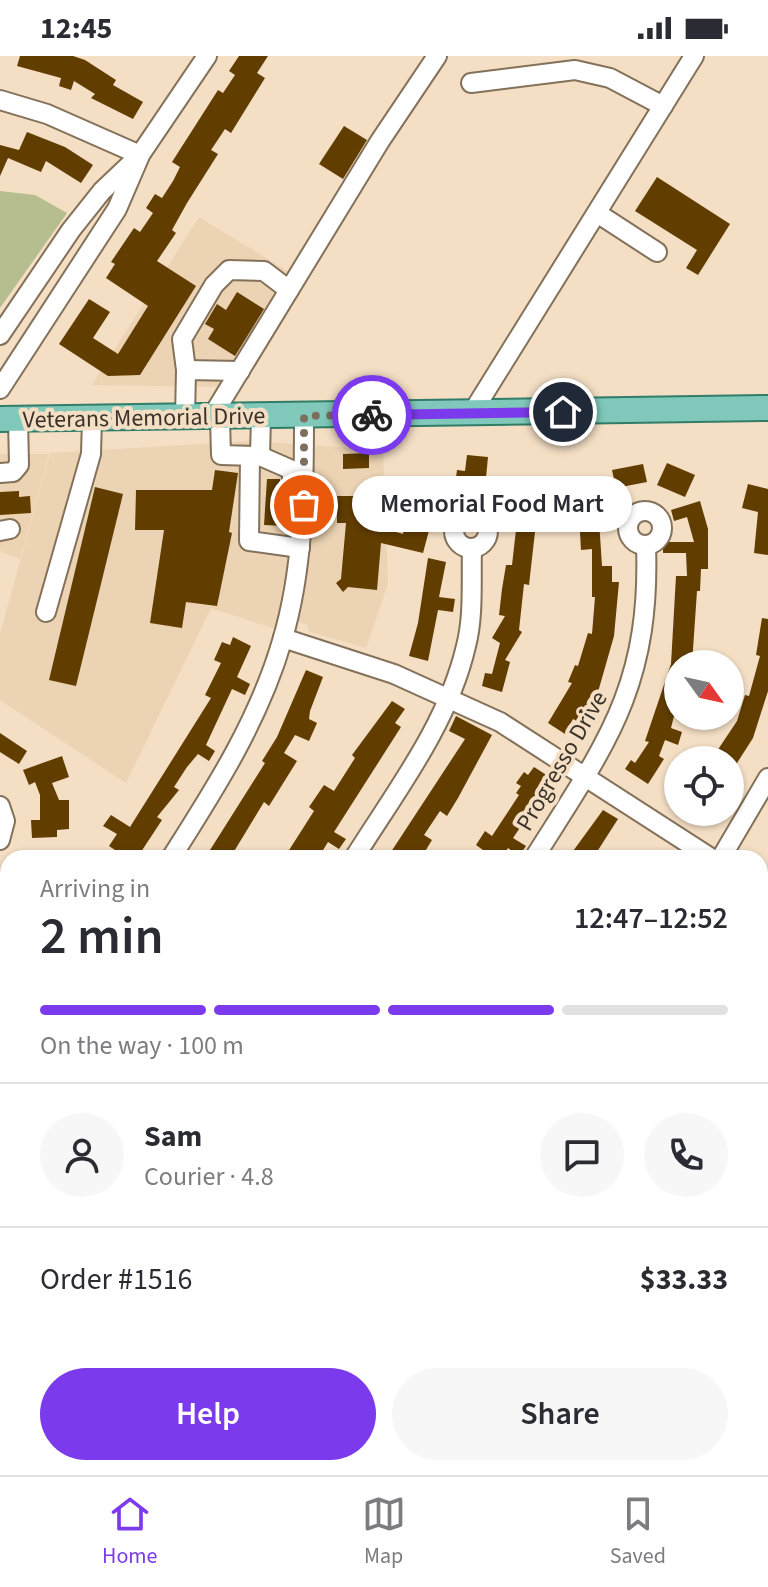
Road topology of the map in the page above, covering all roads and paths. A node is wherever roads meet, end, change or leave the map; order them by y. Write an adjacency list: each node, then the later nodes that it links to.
1 (207, 56): 8 (street)
2 (437, 56): 13 (street)
3 (694, 56): 7 (street)
4 (578, 63): 5 (street); 7 (street)
5 (471, 83)
6 (0, 100): 8 (street)
7 (663, 106): 9 (street)
8 (140, 155): 10 (street); 12 (street)
9 (597, 213): 11 (street); 19 (street)
10 (55, 252): 12 (street); 14 (street)
11 (657, 252)
12 (79, 267): 17 (street)
13 (289, 290): 15 (street); 16 (street)
14 (0, 335)
15 (186, 370): 16 (street); 22 (street)
16 (240, 371): 23 (street)
17 (0, 389)
18 (768, 408): 19 (main road, Veterans Memorial Drive)
19 (472, 413): 20 (main road, Veterans Memorial Drive)
20 (304, 416): 21 (main road, Veterans Memorial Drive); 28 (street)
21 (261, 417): 23 (main road, Veterans Memorial Drive); 26 (street)
22 (185, 418): 23 (main road, Veterans Memorial Drive); 25 (main road, Veterans Memorial Drive)
23 (216, 418): 26 (street)
24 (9, 419): 25 (main road, Veterans Memorial Drive); 27 (street)
25 (92, 419): 32 (street)
26 (255, 456): 28 (street); 30 (street)
27 (0, 473)
28 (304, 500): 30 (street)
29 (646, 545): 35 (street, Progresso Drive)
30 (300, 548): 33 (street)
31 (472, 548): 34 (street)
32 (46, 612)
33 (283, 638): 34 (street); 39 (street)
34 (449, 696): 35 (street); 40 (street)
35 (586, 776): 41 (street, Progresso Drive); 42 (street)
36 (768, 778): 43 (street)
37 (0, 806): 38 (street)
38 (0, 840)
39 (176, 850)
40 (359, 850)
41 (539, 850)
42 (699, 850)
43 (726, 850)

